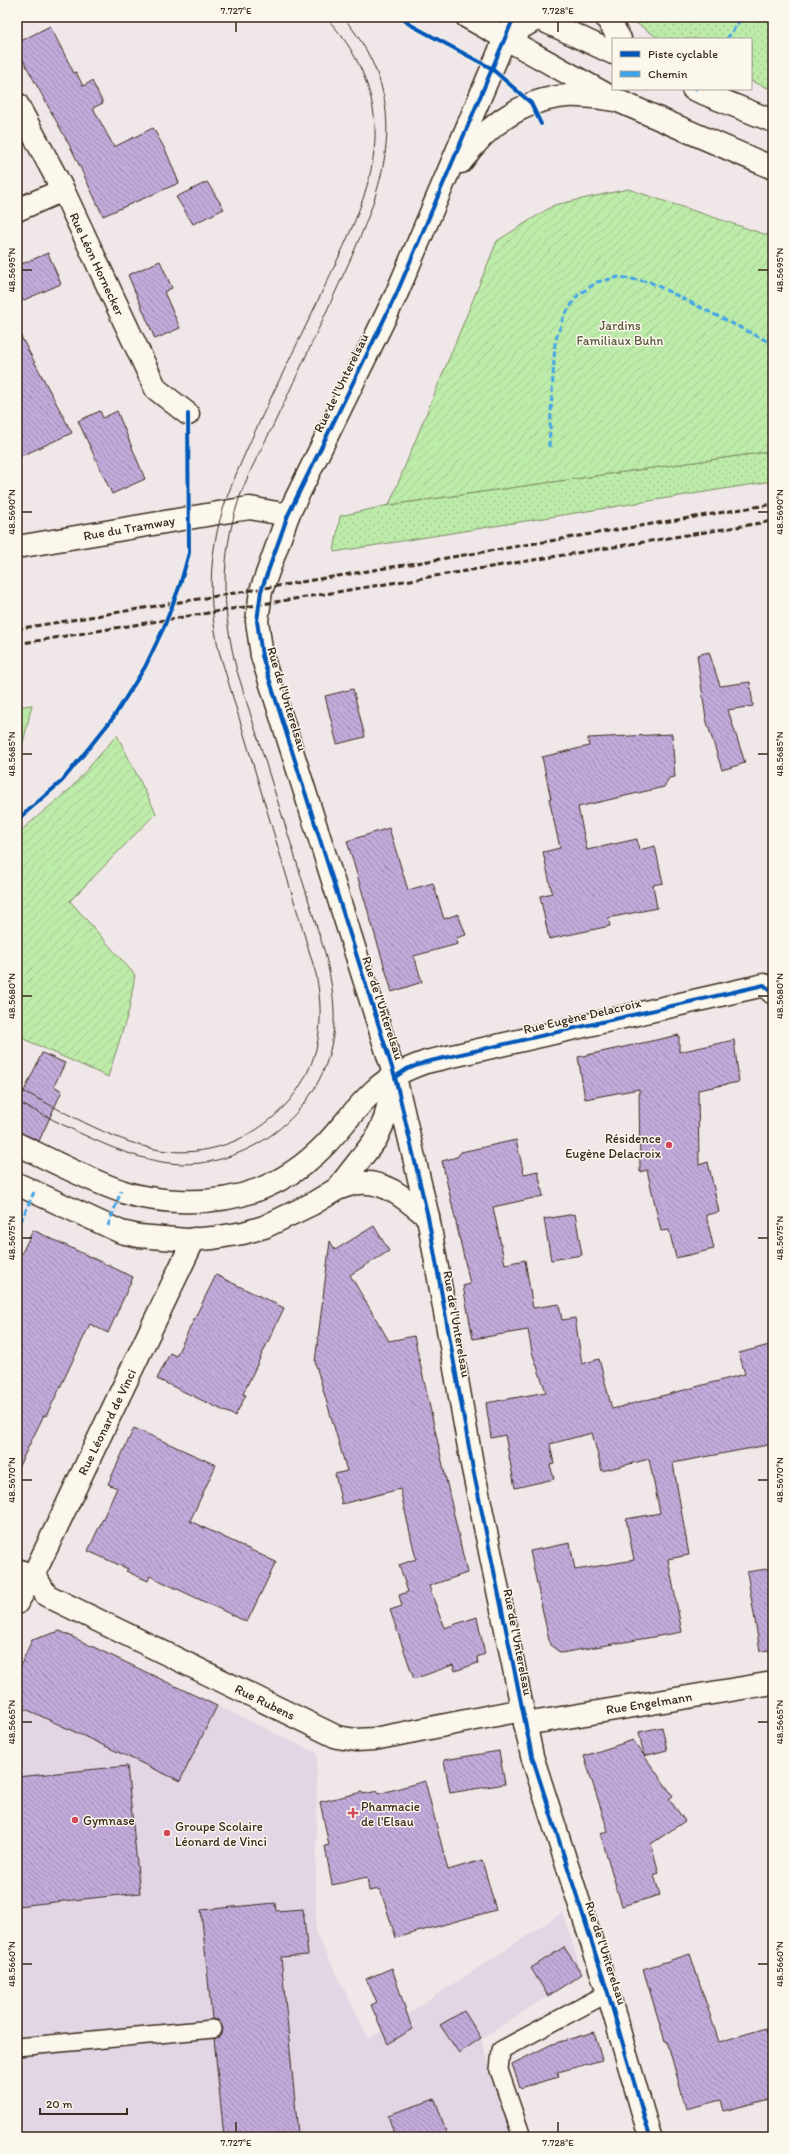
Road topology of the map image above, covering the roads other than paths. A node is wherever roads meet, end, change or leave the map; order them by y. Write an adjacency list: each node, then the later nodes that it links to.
1 (467, 17): 5 (main road)
2 (514, 17): 5 (main road, Rue de l'Unterelsau)
3 (538, 17): 5 (main road); 7 (main road)
4 (606, 17): 6 (main road)
5 (506, 37): 9 (main road); 13 (main road, Rue de l'Unterelsau)
6 (619, 38)
7 (612, 54)
8 (696, 90): 11 (main road)
9 (616, 100): 12 (main road); 13 (main road, Rue de l'Unterelsau)
10 (17, 104): 14 (main road, Rue Léon Hornecker)
11 (773, 121)
12 (773, 168)
13 (444, 185): 17 (main road, Rue de l'Unterelsau)
14 (63, 190): 15 (main road); 16 (main road, Rue Léon Hornecker)
15 (17, 210)
16 (188, 414)
17 (288, 515): 18 (main road, Rue du Tramway); 20 (main road, Rue de l'Unterelsau)
18 (17, 547)
19 (770, 987): 20 (main road, Rue Eugène Delacroix)
20 (395, 1077): 21 (main road, Rue Eugène Delacroix); 23 (main road); 24 (main road, Rue de l'Unterelsau)
21 (17, 1144)
22 (17, 1184): 25 (main road)
23 (337, 1189): 24 (main road); 25 (main road)
24 (428, 1218): 29 (main road, Rue de l'Unterelsau)
25 (194, 1239): 26 (main road, Rue Léonard de Vinci)
26 (25, 1570): 27 (main road, Rue Léonard de Vinci); 29 (main road, Rue Rubens)
27 (17, 1603)
28 (773, 1683): 29 (main road, Rue Engelmann)
29 (524, 1717): 30 (main road, Rue de l'Unterelsau)
30 (608, 1993): 33 (lane); 34 (main road, Rue de l'Unterelsau)
31 (213, 2029): 32 (lane)
32 (17, 2047)
33 (522, 2137)
34 (650, 2137)

